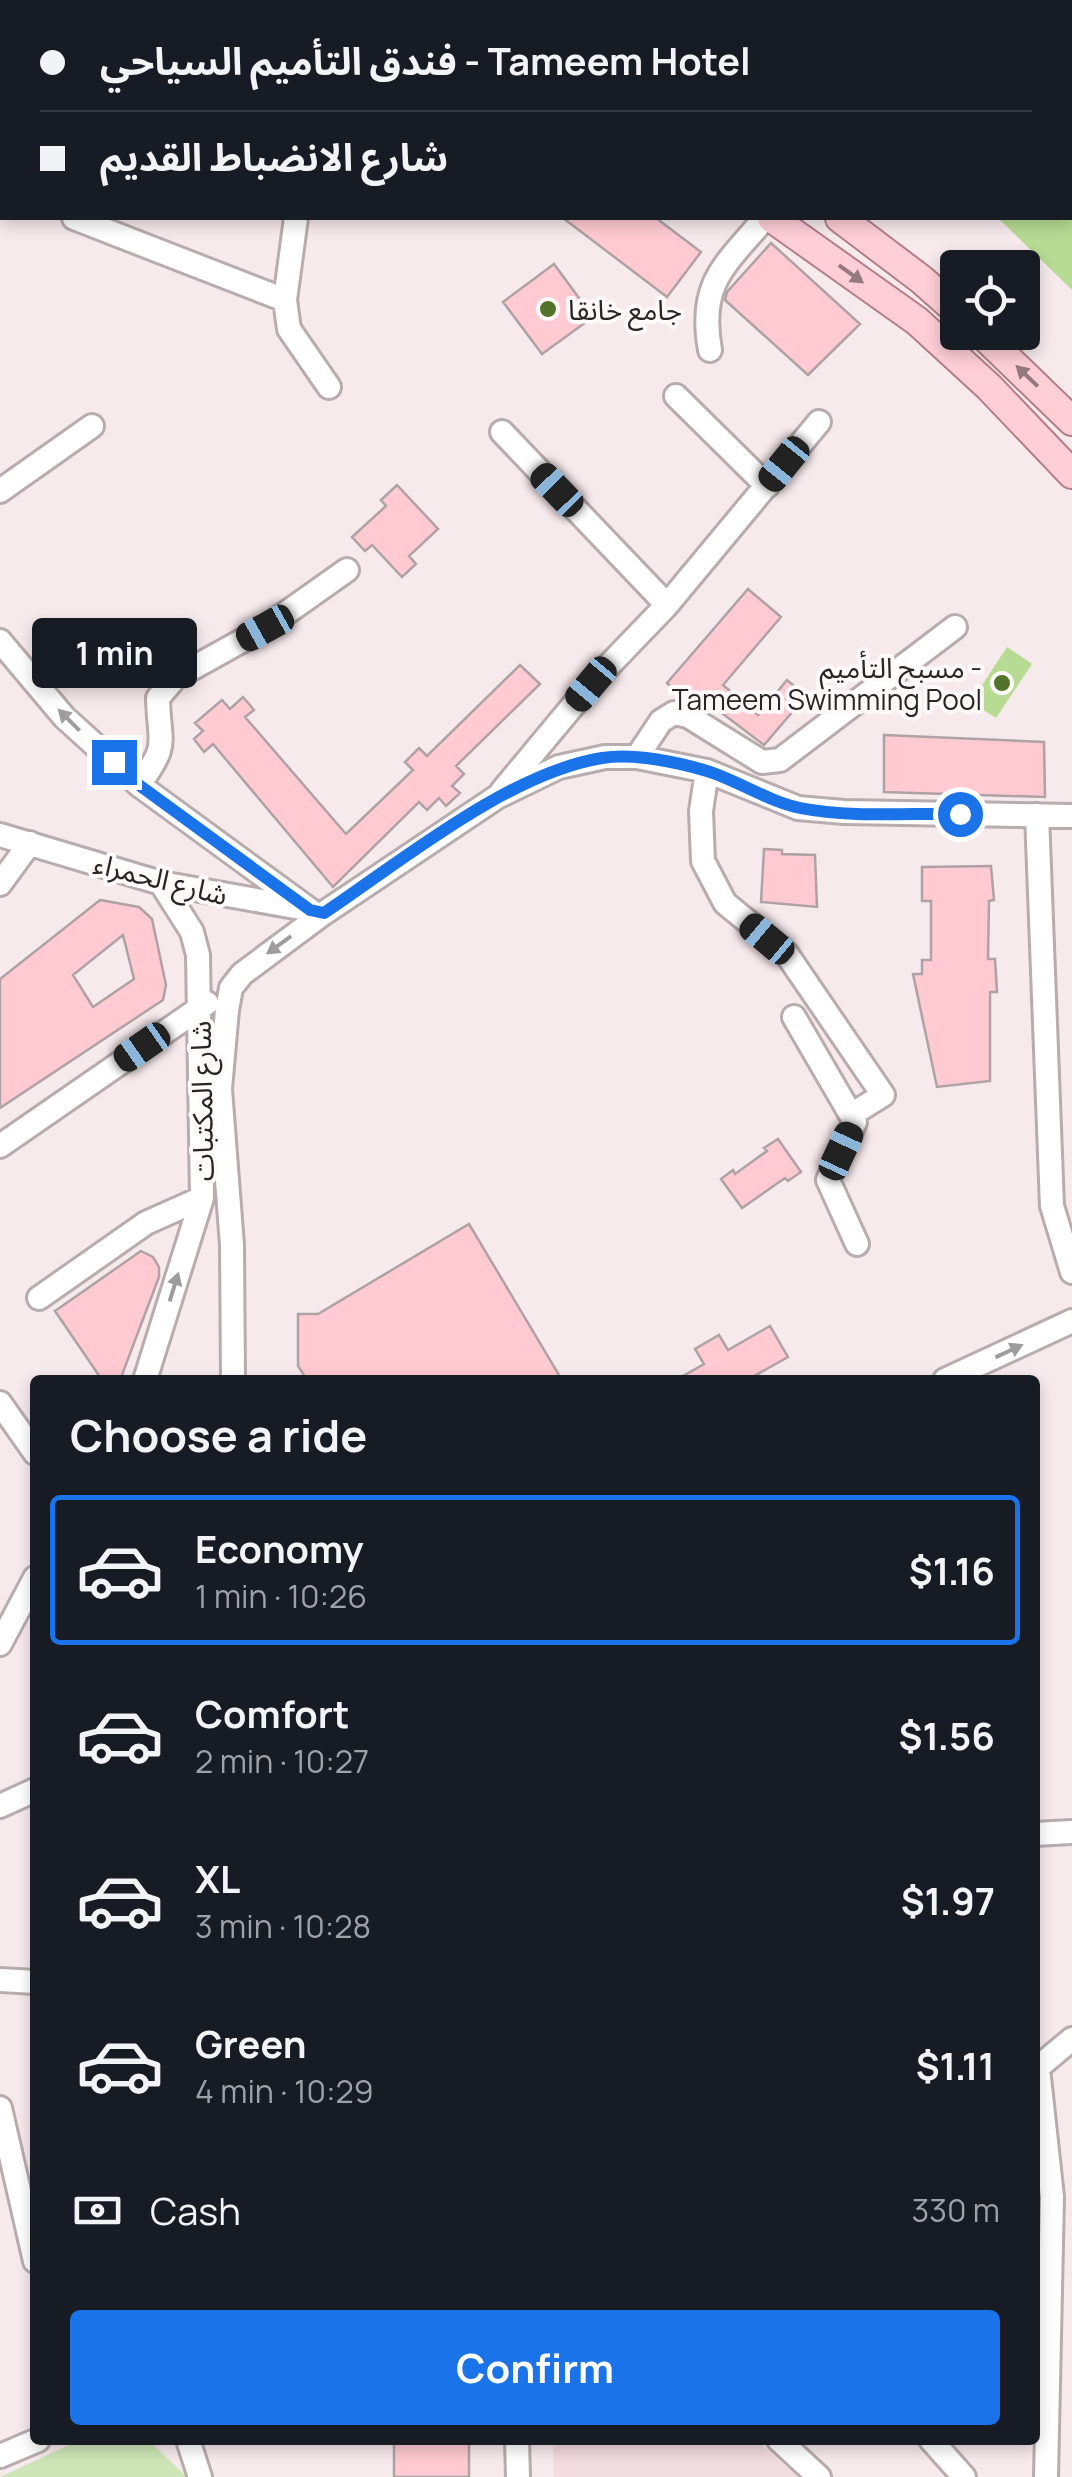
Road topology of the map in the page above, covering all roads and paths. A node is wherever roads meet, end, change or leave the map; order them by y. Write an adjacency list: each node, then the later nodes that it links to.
1 (79, 220): 7 (street)
2 (296, 220): 7 (street)
3 (766, 220): 8 (street)
4 (771, 220): 16 (main road, one-way to 16)
5 (843, 220): 6 (main road)
6 (940, 296)
7 (286, 300): 10 (street)
8 (710, 350)
9 (999, 350): 12 (main road, one-way to 9)
10 (330, 388)
11 (676, 396): 17 (street)
12 (1072, 421)
13 (819, 422): 17 (street)
14 (92, 426): 18 (street)
15 (502, 432): 20 (street)
16 (1072, 474)
17 (767, 486): 20 (street)
18 (0, 491)
19 (347, 570): 25 (street)
20 (667, 606): 26 (street)
21 (955, 626): 23 (street)
22 (0, 641): 25 (street, one-way to 22)
23 (636, 758): 24 (street); 26 (street)
24 (707, 771): 27 (street); 37 (street)
25 (139, 785): 33 (street)
26 (497, 797): 33 (street)
27 (1037, 815): 28 (street); 41 (street)
28 (1072, 816)
29 (0, 835): 30 (street, شارع الحمراء)
30 (30, 843): 31 (street, شارع الحمراء); 32 (street)
31 (160, 883): 33 (street, شارع الحمراء); 35 (street, شارع المكتبات)
32 (0, 884)
33 (317, 912): 34 (street, one-way to 34)
34 (237, 981): 35 (street); 46 (street, شارع المكتبات)
35 (199, 1008): 38 (street); 39 (street, شارع المكتبات)
36 (794, 1017): 37 (street)
37 (851, 1115): 40 (street)
38 (0, 1146)
39 (202, 1198): 42 (street); 45 (street, شارع المكتبات, one-way to 39)
40 (857, 1244)
41 (1072, 1272)
42 (39, 1298)
43 (1072, 1321): 44 (street, one-way to 43)
44 (974, 1374)
45 (147, 1375)
46 (233, 1375)
47 (0, 1403): 48 (street)
48 (30, 1446)
49 (30, 1587): 51 (street)
50 (30, 1625): 51 (street)
51 (5, 1634)
52 (30, 1792): 53 (street)
53 (0, 1806)
54 (1072, 1832): 55 (street)
55 (1040, 1834)
56 (0, 1980): 57 (street)
57 (30, 1982)
58 (1072, 2039): 59 (street)
59 (1040, 2066)
60 (1040, 2089): 63 (street)
61 (0, 2108): 62 (street)
62 (26, 2179): 64 (street)
63 (1062, 2200): 75 (street)
64 (30, 2216)
65 (30, 2443): 70 (street)
66 (190, 2445): 71 (street)
67 (517, 2445): 72 (street)
68 (785, 2445): 73 (street)
69 (936, 2445): 74 (street)
70 (0, 2456)
71 (200, 2477)
72 (518, 2477)
73 (820, 2477)
74 (964, 2477)
75 (1046, 2477)

